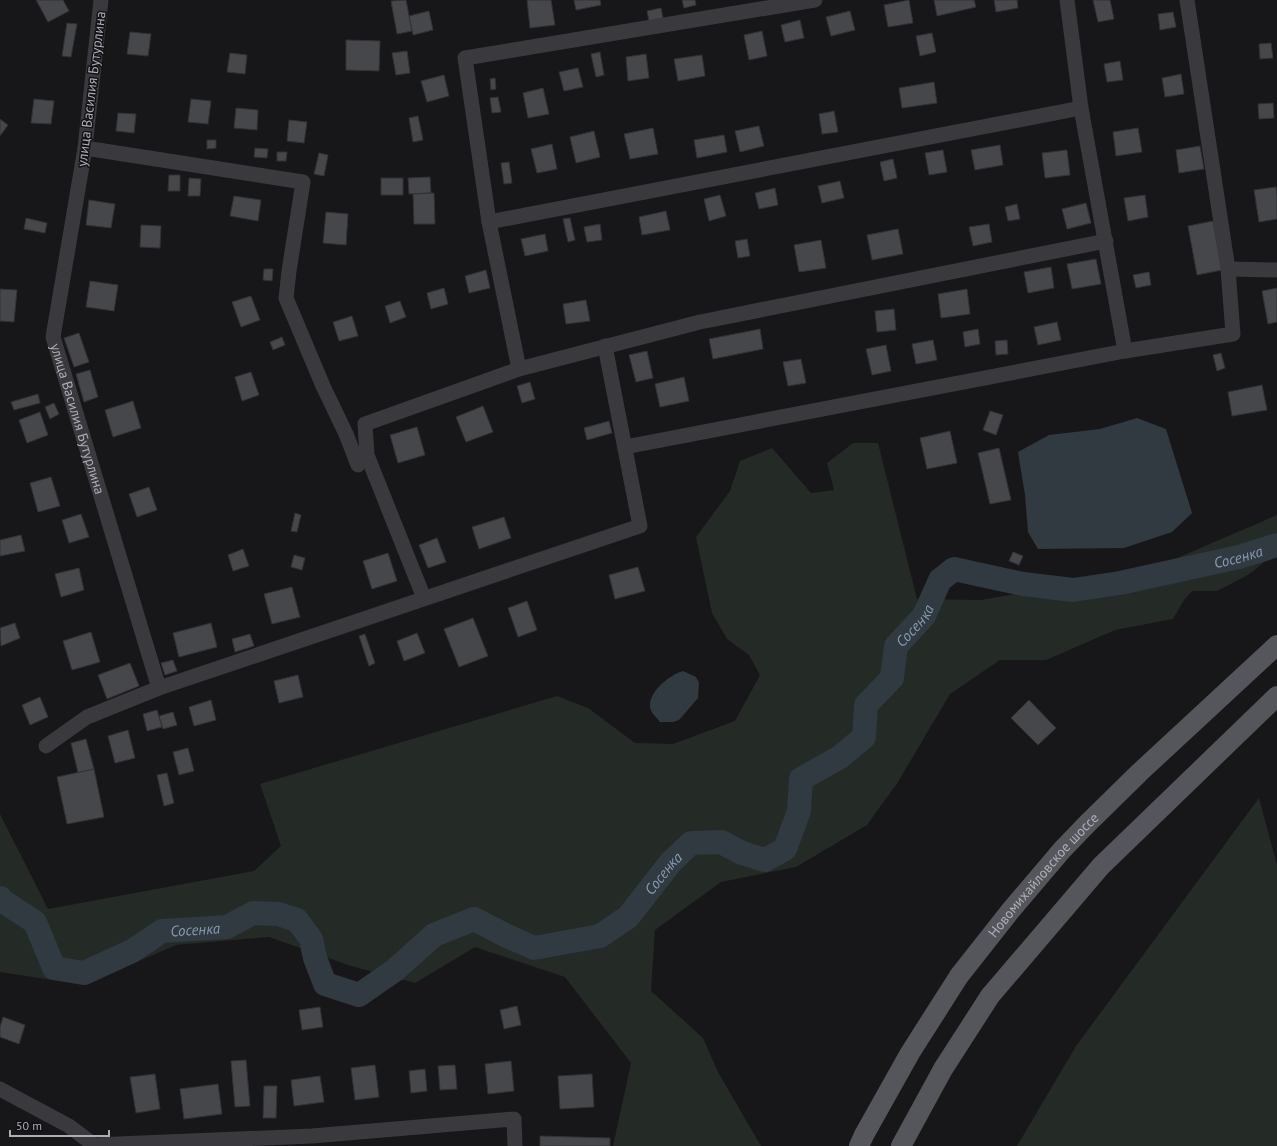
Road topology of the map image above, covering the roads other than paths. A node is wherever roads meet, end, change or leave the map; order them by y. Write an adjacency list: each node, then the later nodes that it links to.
1 (101, 0): 6 (street, улица Василия Бутурлина)
2 (815, 0): 7 (street)
3 (1066, 0): 5 (street)
4 (1187, 0): 9 (street)
5 (1081, 108): 7 (street); 8 (street)
6 (85, 148): 15 (street); 18 (street, улица Василия Бутурлина)
7 (489, 222): 13 (street)
8 (1106, 241): 11 (street); 12 (street)
9 (1228, 269): 10 (street); 12 (street)
10 (1277, 270)
11 (605, 346): 13 (street); 14 (street)
12 (1126, 351): 14 (street)
13 (519, 369): 16 (street)
14 (624, 447): 16 (street)
15 (358, 465)
16 (424, 598): 18 (street)
17 (1277, 645): 25 (main road, Новомихайловское шоссе)
18 (159, 688): 20 (street)
19 (1277, 696): 26 (main road)
20 (46, 746)
21 (0, 1089): 23 (street)
22 (312, 1141): 23 (street); 24 (street)
23 (95, 1145)
24 (515, 1146)
25 (859, 1146)
26 (901, 1146)

